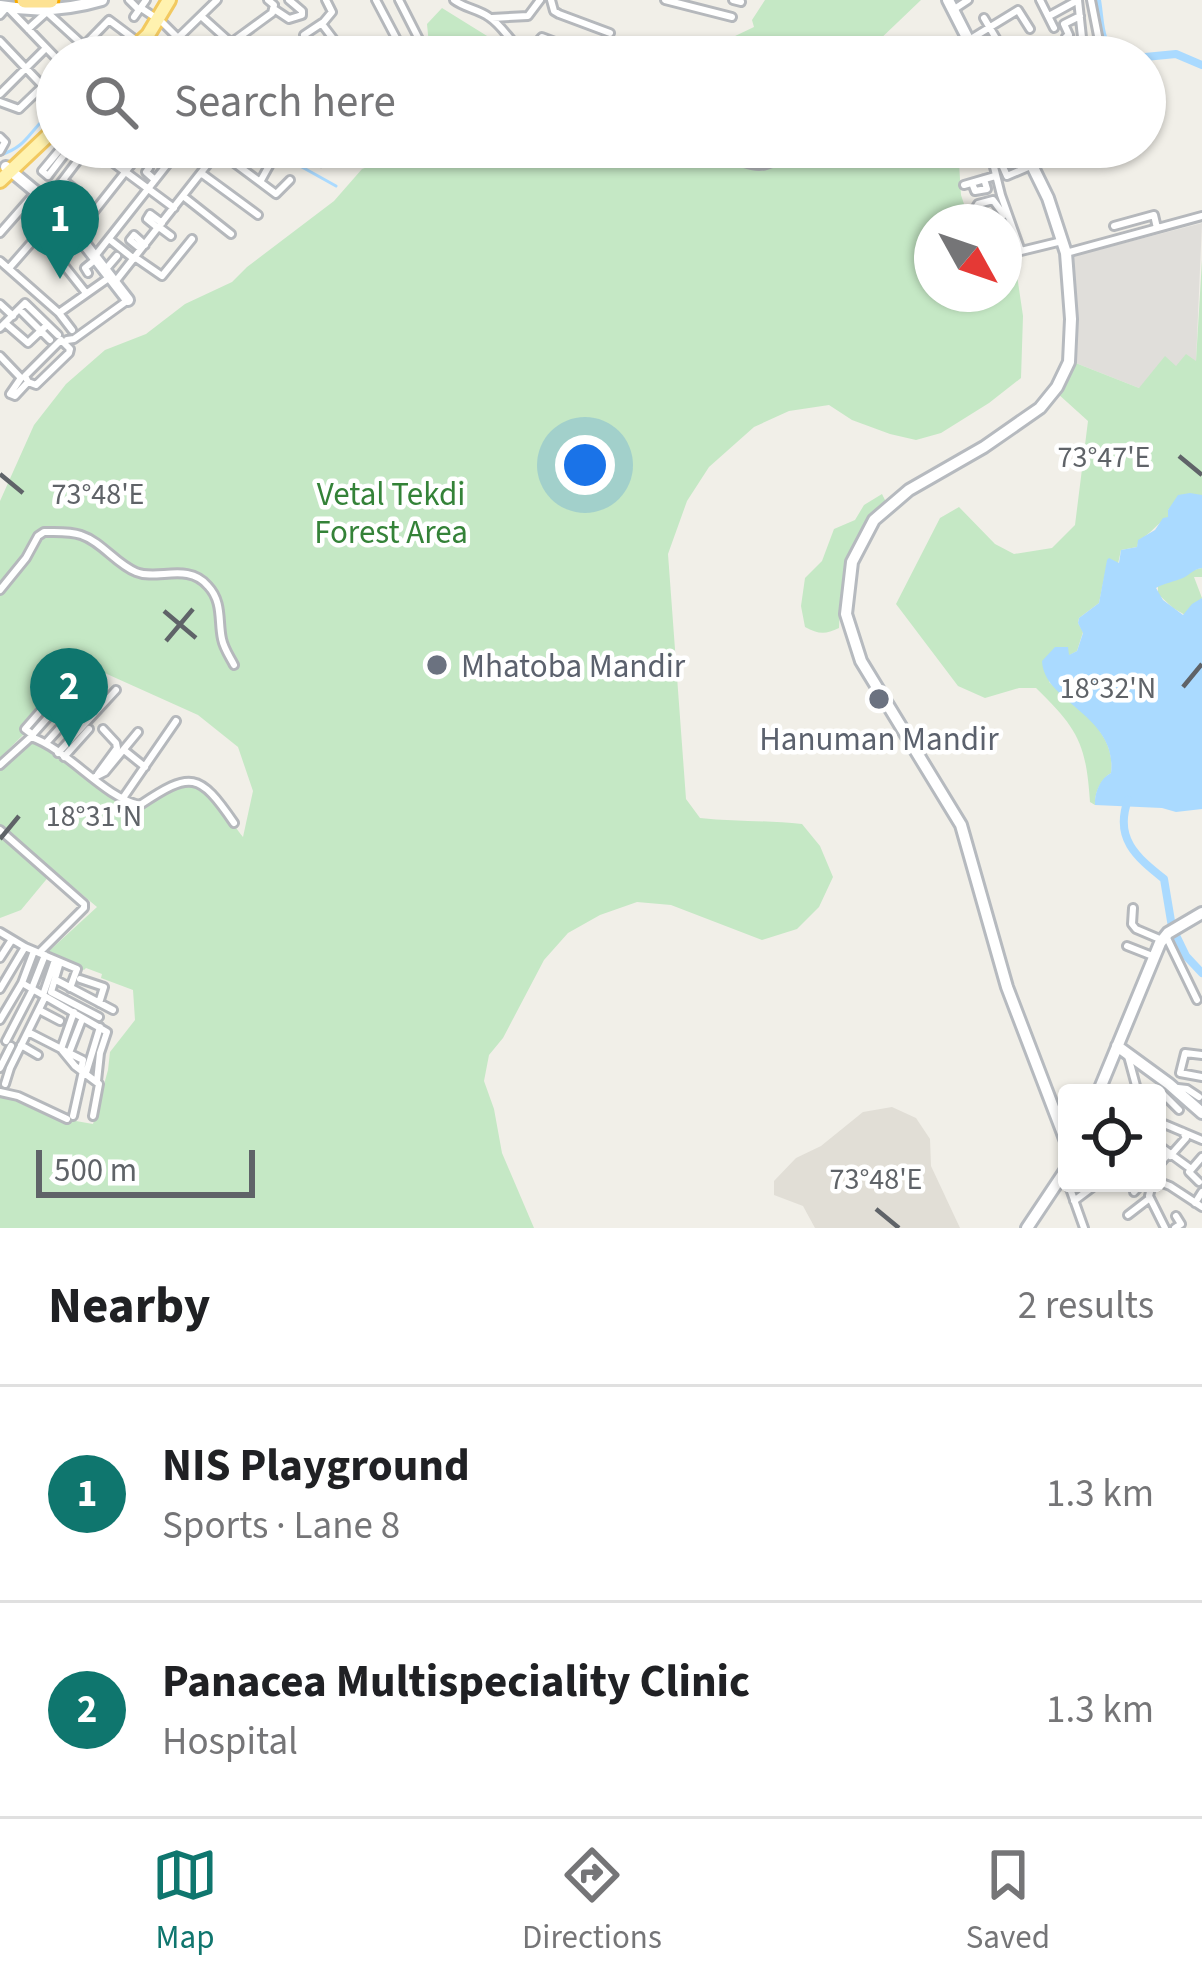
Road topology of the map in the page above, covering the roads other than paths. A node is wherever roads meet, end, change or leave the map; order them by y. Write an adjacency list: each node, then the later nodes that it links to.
1 (25, 0): 20 (highway)
2 (102, 0): 20 (main road)
3 (129, 0): 23 (street)
4 (172, 0): 32 (main road)
5 (217, 0): 26 (street)
6 (268, 0): 24 (street)
7 (289, 0): 24 (street)
8 (326, 0): 33 (street)
9 (376, 0): 50 (street)
10 (399, 0): 51 (street)
11 (454, 0): 30 (street)
12 (539, 0): 30 (street)
13 (551, 0): 38 (street)
14 (665, 0): 29 (street)
15 (968, 0): 21 (street)
16 (1012, 0): 25 (street)
17 (1078, 0): 19 (street); 28 (street)
18 (1091, 0): 58 (street)
19 (1054, 3): 27 (street); 27 (street)
20 (49, 5): 22 (main road); 36 (street); 40 (street)
21 (950, 5): 53 (main road)
22 (2, 9): 36 (street)
23 (140, 9): 32 (street)
24 (274, 9): 48 (street)
25 (1018, 10): 34 (street); 37 (street)
26 (201, 16): 46 (street); 47 (street)
27 (1049, 16): 35 (street)
28 (1080, 16): 56 (street); 57 (street)
29 (732, 17)
30 (492, 18): 52 (street)
31 (984, 18): 34 (street)
32 (160, 22): 43 (main road); 44 (main road); 45 (street)
33 (322, 23): 39 (street); 49 (street)
34 (989, 27): 54 (street); 55 (street)
35 (1054, 28)
36 (28, 29): 59 (street)
37 (1030, 29)
38 (610, 33)
39 (304, 35)
40 (73, 36)
41 (94, 36): 42 (street)
42 (131, 36)
43 (147, 36)
44 (153, 36)
45 (176, 36)
46 (180, 36)
47 (223, 36)
48 (240, 36)
49 (332, 36)
50 (394, 36)
51 (417, 36)
52 (510, 36)
53 (966, 36)
54 (974, 36)
55 (994, 36)
56 (1068, 36)
57 (1083, 36)
58 (1098, 36)
59 (36, 37)
60 (0, 41): 61 (street)
61 (9, 50): 62 (street); 64 (street)
62 (0, 58)
63 (36, 58): 64 (street)
64 (26, 68): 65 (street); 67 (street)
65 (36, 79)
66 (36, 93): 67 (street)
67 (0, 98)
68 (36, 152): 70 (main road)
69 (36, 154): 83 (main road)
70 (25, 157): 71 (street); 83 (main road)
71 (36, 167)
72 (72, 168): 85 (street)
73 (122, 168): 82 (street)
74 (129, 168): 82 (street)
75 (164, 168): 89 (street)
76 (203, 168): 91 (street)
77 (205, 168): 98 (street)
78 (241, 168): 87 (street)
79 (268, 168): 87 (street)
80 (993, 168): 84 (street)
81 (1034, 168): 110 (main road)
82 (127, 171): 89 (street); 103 (street)
83 (4, 173): 90 (main road)
84 (995, 176): 88 (street); 94 (street)
85 (62, 180): 90 (street); 92 (street)
86 (290, 180): 87 (street)
87 (260, 182)
88 (968, 184)
89 (149, 188): 93 (street); 109 (street)
90 (41, 196): 96 (main road); 102 (street)
91 (183, 196): 95 (street); 105 (street)
92 (84, 197)
93 (161, 198): 95 (street); 97 (street)
94 (1004, 204)
95 (174, 208): 100 (street)
96 (59, 211): 103 (main road); 104 (street)
97 (151, 212)
98 (258, 215)
99 (1202, 216): 101 (street)
100 (159, 226): 106 (street); 113 (street)
101 (1157, 228): 107 (street); 107 (street)
102 (0, 233)
103 (76, 233): 116 (main road)
104 (39, 234): 115 (street); 117 (street)
105 (231, 234)
106 (171, 236)
107 (1125, 237): 110 (street)
108 (192, 238): 113 (street)
109 (109, 239): 113 (street); 116 (street)
110 (1064, 247): 111 (street); 194 (main road)
111 (1022, 252)
112 (117, 256): 116 (street)
113 (135, 258): 116 (street)
114 (0, 261): 115 (street)
115 (9, 268): 120 (street)
116 (104, 268): 117 (street); 118 (main road)
117 (86, 293): 120 (street)
118 (128, 300): 125 (street)
119 (0, 304): 121 (street)
120 (59, 313): 124 (street)
121 (21, 314): 122 (street); 123 (street)
122 (3, 326): 126 (street)
123 (44, 328): 125 (street); 126 (street)
124 (73, 330)
125 (57, 341): 128 (street); 128 (street); 129 (street)
126 (18, 343): 127 (street)
127 (1, 358): 131 (street); 132 (street)
128 (63, 360): 130 (street)
129 (40, 362): 130 (street); 132 (street)
130 (50, 372): 132 (street)
131 (0, 376)
132 (28, 382)
133 (0, 590): 134 (street)
134 (234, 665)
135 (116, 690): 143 (street)
136 (176, 721): 145 (street)
137 (88, 729): 143 (street)
138 (104, 729): 146 (street)
139 (138, 732): 142 (street)
140 (32, 736): 141 (street); 141 (street); 144 (street)
141 (46, 743): 143 (street)
142 (124, 750): 145 (street); 146 (street)
143 (61, 755): 146 (street)
144 (0, 765)
145 (145, 766): 147 (street)
146 (95, 777): 147 (street)
147 (123, 798): 148 (street)
148 (234, 823)
149 (0, 830): 156 (street)
150 (1133, 908): 153 (street)
151 (1196, 919): 153 (main road)
152 (0, 932): 154 (street)
153 (1165, 936): 157 (main road); 167 (street)
154 (11, 940): 156 (street); 158 (street)
155 (1127, 946): 157 (street)
156 (36, 951): 159 (street); 162 (street); 163 (street); 165 (street)
157 (1155, 957): 179 (main road)
158 (0, 958)
159 (57, 961): 161 (street); 164 (street); 166 (street)
160 (80, 979): 168 (street)
161 (56, 980): 164 (street); 174 (street)
162 (22, 983): 163 (street); 172 (street)
163 (33, 988): 166 (street); 178 (street)
164 (70, 988): 168 (street)
165 (0, 989)
166 (44, 996): 169 (street); 170 (street)
167 (1197, 1000)
168 (99, 1003): 171 (street)
169 (39, 1010): 175 (street); 177 (street)
170 (69, 1010): 174 (street); 175 (street); 176 (street)
171 (113, 1010)
172 (1, 1018)
173 (81, 1022): 180 (street)
174 (99, 1022): 184 (street); 186 (street)
175 (57, 1026): 176 (street)
176 (67, 1031): 180 (street)
177 (28, 1032): 178 (street); 180 (street)
178 (9, 1044): 182 (street); 183 (street); 187 (street)
179 (1119, 1049): 188 (main road); 189 (street); 190 (main road)
180 (65, 1051): 184 (street)
181 (1202, 1054): 185 (street)
182 (38, 1055)
183 (0, 1067)
184 (83, 1071): 186 (street); 187 (street)
185 (1202, 1077)
186 (98, 1081): 193 (street)
187 (3, 1084)
188 (1104, 1084)
189 (1135, 1084)
190 (1158, 1084)
191 (1166, 1091): 192 (main road)
192 (1202, 1113)
193 (93, 1115)
194 (1058, 1120)
195 (1166, 1125): 196 (street)
196 (1183, 1132): 197 (street); 199 (street)
197 (1202, 1141)
198 (1166, 1152): 199 (street)
199 (1169, 1155): 201 (street); 202 (street)
200 (1202, 1157): 202 (street)
201 (1166, 1158)
202 (1191, 1169): 203 (street)
203 (1199, 1183)
204 (1166, 1186): 212 (street)
205 (1058, 1187): 215 (main road)
206 (1071, 1192): 211 (street)
207 (1087, 1192): 211 (street)
208 (1152, 1192): 210 (street)
209 (1202, 1192): 212 (street)
210 (1150, 1198): 213 (street); 217 (street)
211 (1074, 1202): 216 (street)
212 (1198, 1205)
213 (1128, 1214)
214 (1176, 1216): 218 (street)
215 (1027, 1228)
216 (1084, 1228)
217 (1165, 1228)
218 (1174, 1228)

